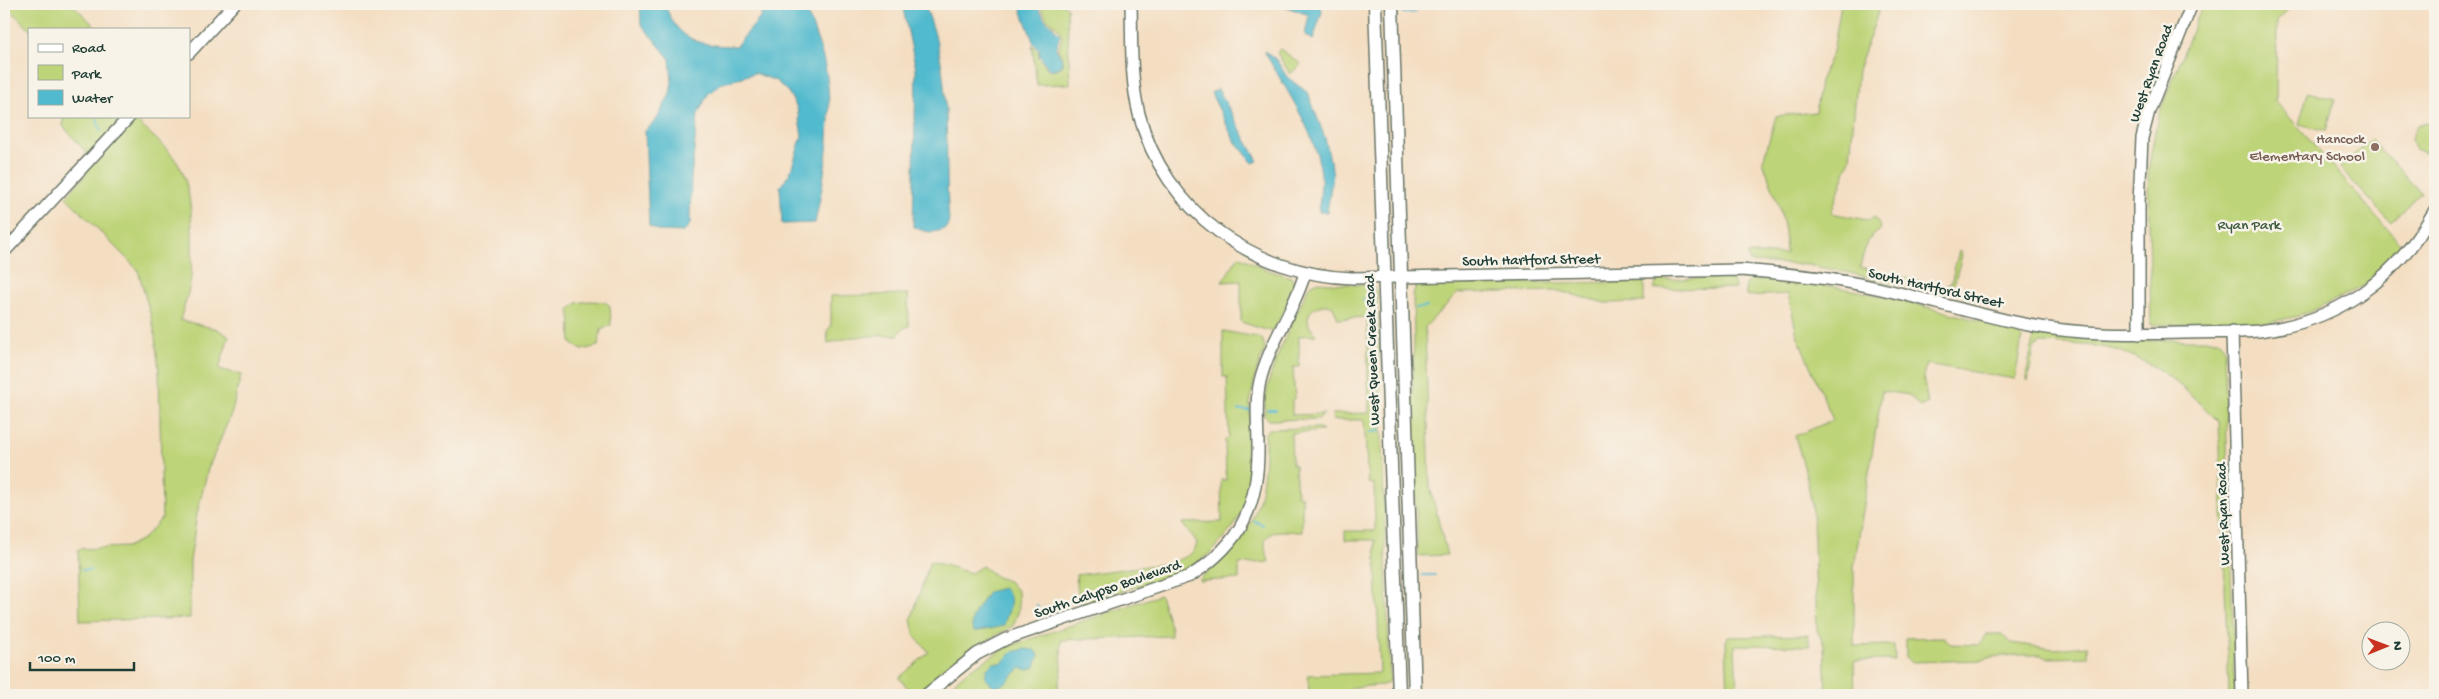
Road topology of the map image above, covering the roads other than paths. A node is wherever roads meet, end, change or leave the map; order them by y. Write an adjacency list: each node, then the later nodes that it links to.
1 (234, 4): 6 (street)
2 (1131, 4): 10 (street, South Hartford Street)
3 (1376, 4): 11 (main road, West Queen Creek Road)
4 (1392, 4): 12 (main road)
5 (2192, 4): 14 (street, West Ryan Road)
6 (190, 52)
7 (128, 118): 9 (street)
8 (2435, 210): 13 (street, South Hartford Street)
9 (4, 252)
10 (1305, 273): 11 (street, South Hartford Street); 15 (street, South Calypso Boulevard)
11 (1384, 277): 12 (street, South Hartford Street); 16 (main road, West Queen Creek Road)
12 (1401, 277): 14 (street, South Hartford Street); 17 (main road)
13 (2232, 331): 14 (street, South Hartford Street); 18 (street, West Ryan Road)
14 (2139, 334)
15 (926, 695)
16 (1399, 695)
17 (1415, 695)
18 (2242, 695)

